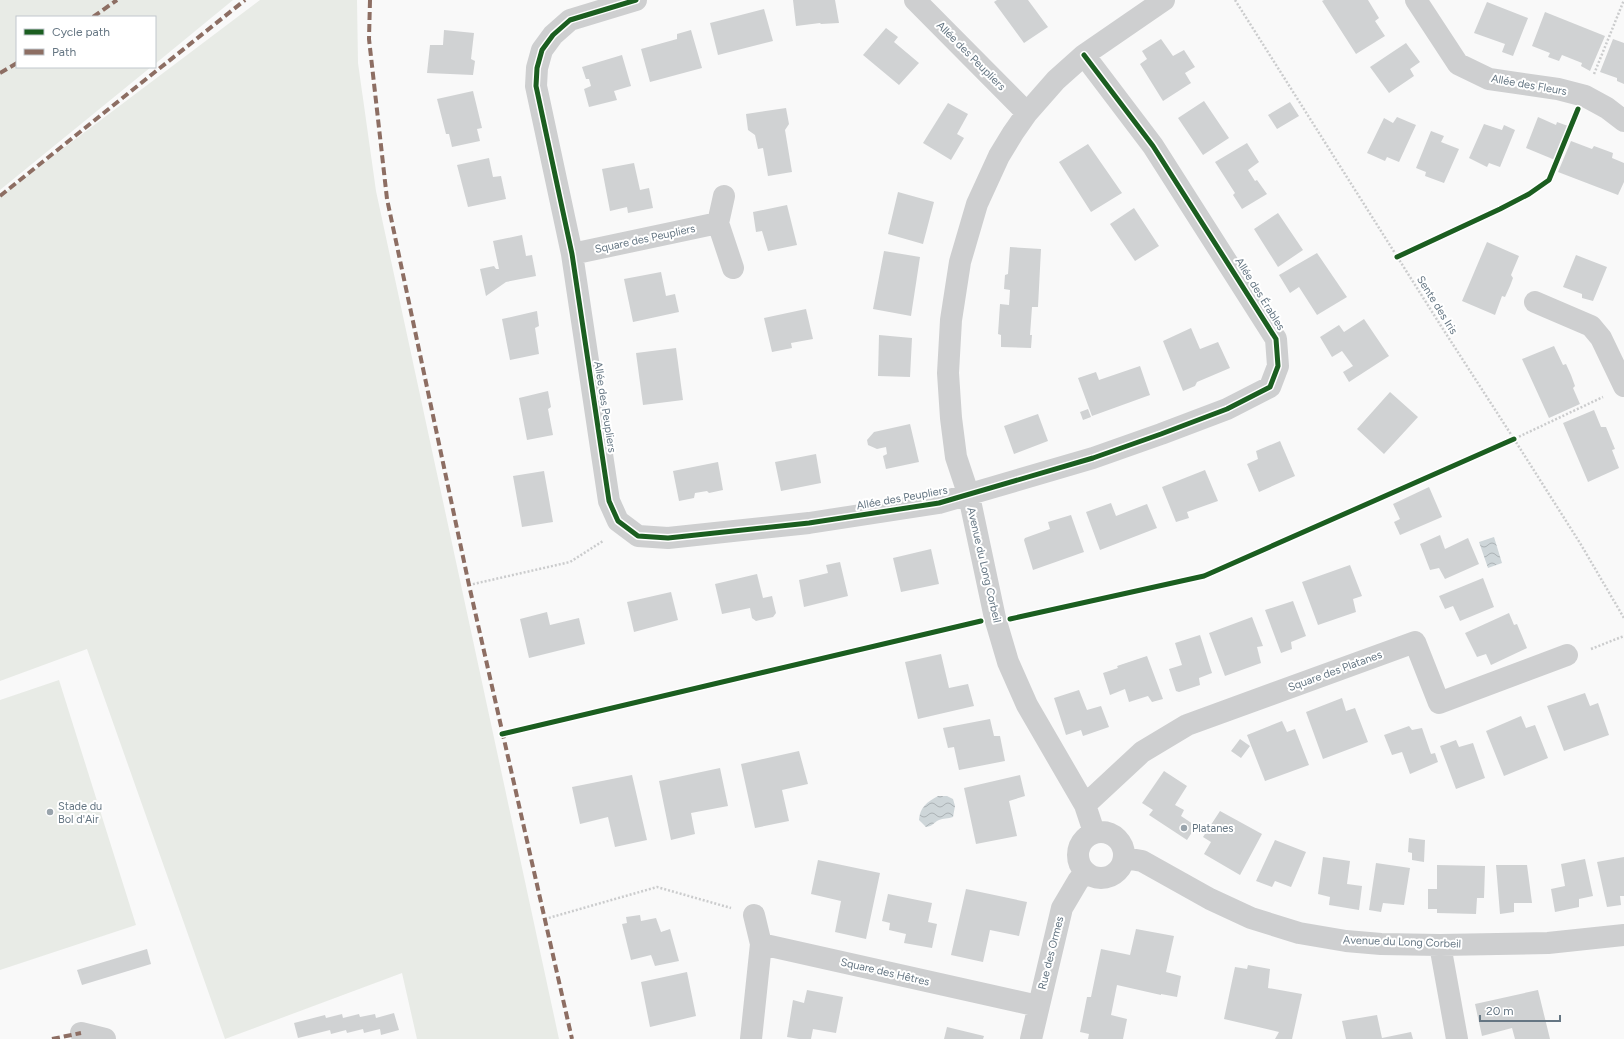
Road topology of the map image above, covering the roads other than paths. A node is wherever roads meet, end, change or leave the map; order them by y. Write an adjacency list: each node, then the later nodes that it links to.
1 (636, 0): 10 (street, Allée des Peupliers)
2 (915, 0): 6 (street, Allée des Peupliers)
3 (1164, 0): 5 (street, Avenue du Long Corbeil)
4 (1416, 0): 7 (street, Allée des Fleurs)
5 (1084, 55): 6 (street, Avenue du Long Corbeil); 14 (street, Allée des Érables)
6 (1027, 112): 14 (street, Avenue du Long Corbeil)
7 (1624, 120)
8 (724, 196): 9 (street)
9 (718, 223): 10 (street, Square des Peupliers); 11 (street)
10 (572, 254): 14 (street, Allée des Peupliers)
11 (734, 268)
12 (1535, 302): 13 (street)
13 (1617, 390)
14 (969, 496): 16 (street, Avenue du Long Corbeil)
15 (1567, 655): 16 (street, Square des Platanes)
16 (1085, 805): 17 (street, Avenue du Long Corbeil)
17 (1094, 832): 18 (street); 19 (street)
18 (1125, 858): 19 (street); 23 (street, Avenue du Long Corbeil)
19 (1086, 872): 24 (street, Rue des Ormes)
20 (754, 915): 22 (street)
21 (1624, 935): 23 (street, Avenue du Long Corbeil)
22 (761, 944): 24 (street, Square des Hêtres); 27 (street)
23 (1440, 945): 29 (street)
24 (1038, 1006): 28 (street, Rue des Ormes)
25 (81, 1033): 26 (street)
26 (105, 1039)
27 (751, 1039)
28 (1031, 1039)
29 (1457, 1039)

